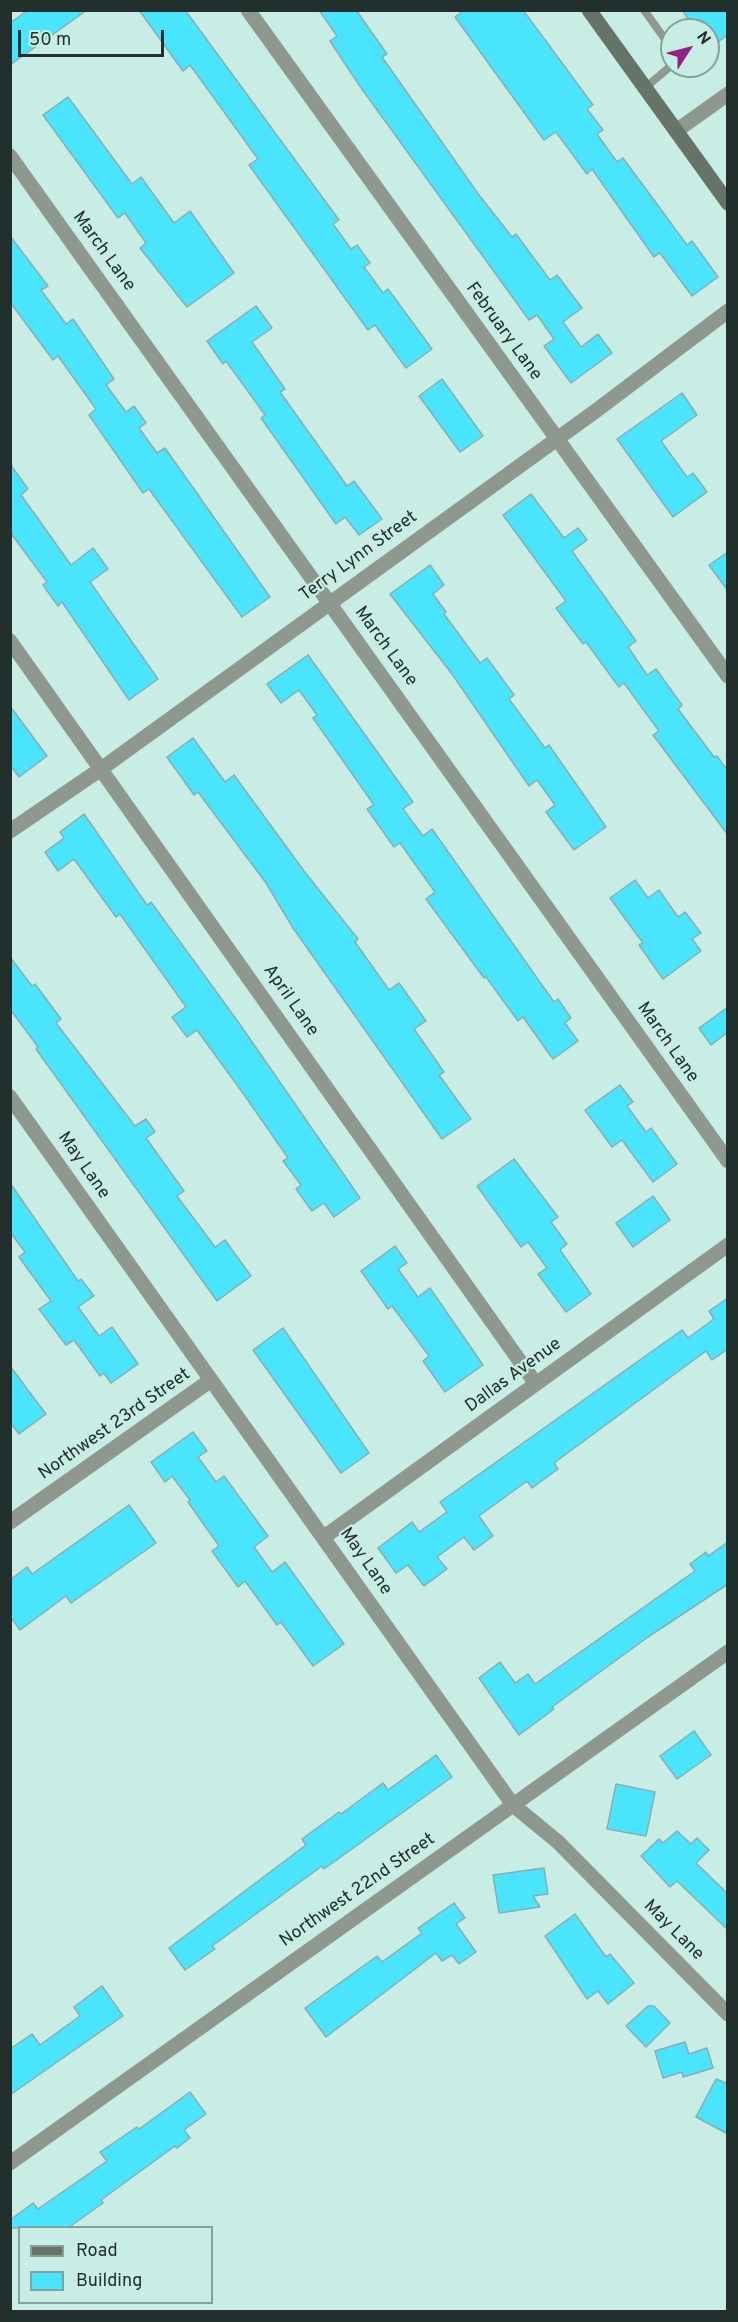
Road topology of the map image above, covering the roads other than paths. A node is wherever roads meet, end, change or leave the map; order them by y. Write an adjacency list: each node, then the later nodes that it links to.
1 (248, 10): 12 (street, February Lane)
2 (589, 10): 6 (street)
3 (644, 10): 4 (lane)
4 (660, 32)
5 (660, 75): 6 (lane)
6 (645, 88): 8 (street)
7 (728, 94): 8 (street)
8 (676, 131): 10 (street)
9 (10, 156): 13 (street, March Lane)
10 (728, 203)
11 (728, 311): 12 (street, Terry Lynn Street)
12 (555, 438): 13 (street, Terry Lynn Street); 15 (street, February Lane)
13 (329, 602): 16 (street, Terry Lynn Street); 19 (street, March Lane)
14 (10, 641): 16 (street, April Lane)
15 (728, 676)
16 (101, 769): 17 (street, Terry Lynn Street); 22 (street, April Lane)
17 (10, 831)
18 (10, 1097): 21 (street, May Lane)
19 (728, 1161)
20 (728, 1245): 22 (street, Dallas Avenue)
21 (212, 1380): 23 (street, Northwest 23rd Street); 24 (street, May Lane)
22 (536, 1384): 24 (street, Dallas Avenue)
23 (10, 1522)
24 (324, 1538): 26 (street, May Lane)
25 (728, 1652): 26 (street, Northwest 22nd Street)
26 (513, 1805): 27 (street, May Lane); 28 (street, Northwest 22nd Street)
27 (728, 2014)
28 (10, 2163)

